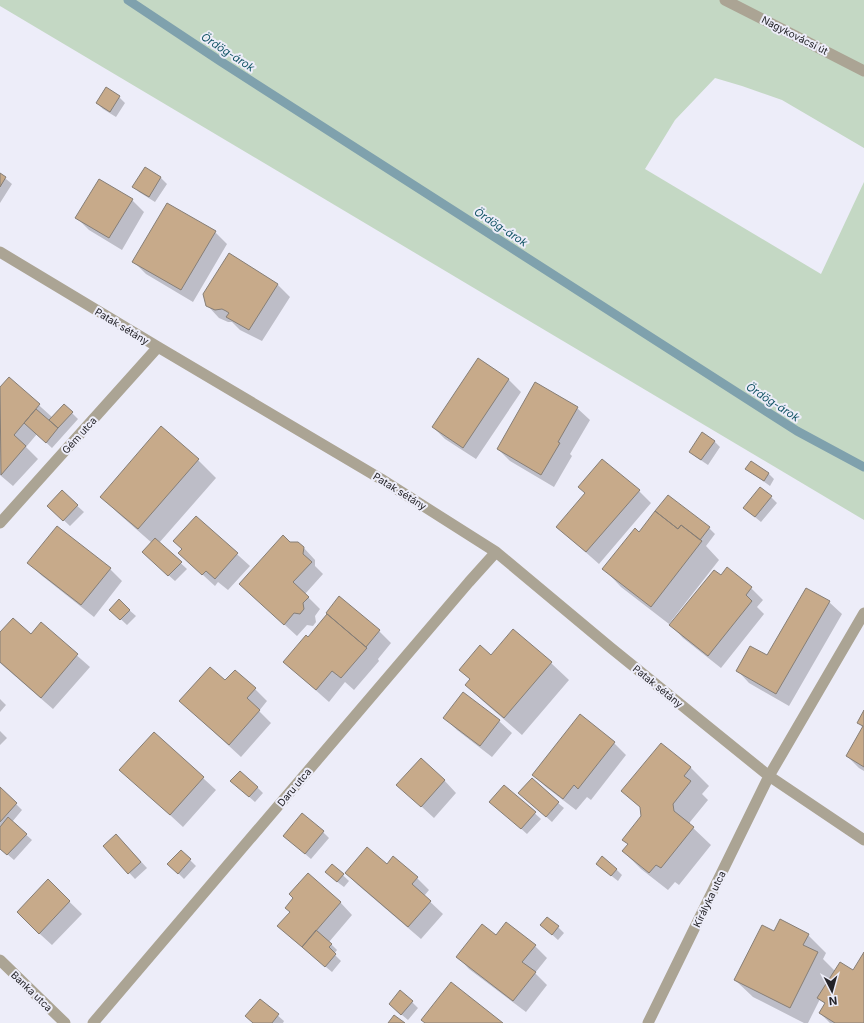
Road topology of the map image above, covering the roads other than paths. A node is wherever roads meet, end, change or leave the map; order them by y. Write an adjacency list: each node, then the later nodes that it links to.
1 (725, 0): 2 (street, Nagykovácsi út)
2 (864, 70)
3 (0, 252): 4 (street, Patak sétány)
4 (158, 347): 5 (street, Gém utca); 6 (street, Patak sétány)
5 (0, 523)
6 (496, 552): 8 (street, Patak sétány); 12 (street, Daru utca)
7 (864, 613): 8 (street)
8 (769, 776): 9 (street, Patak sétány); 13 (street, Királyka utca)
9 (864, 840)
10 (0, 960): 11 (street, Banka utca)
11 (65, 1023)
12 (93, 1023)
13 (648, 1023)

